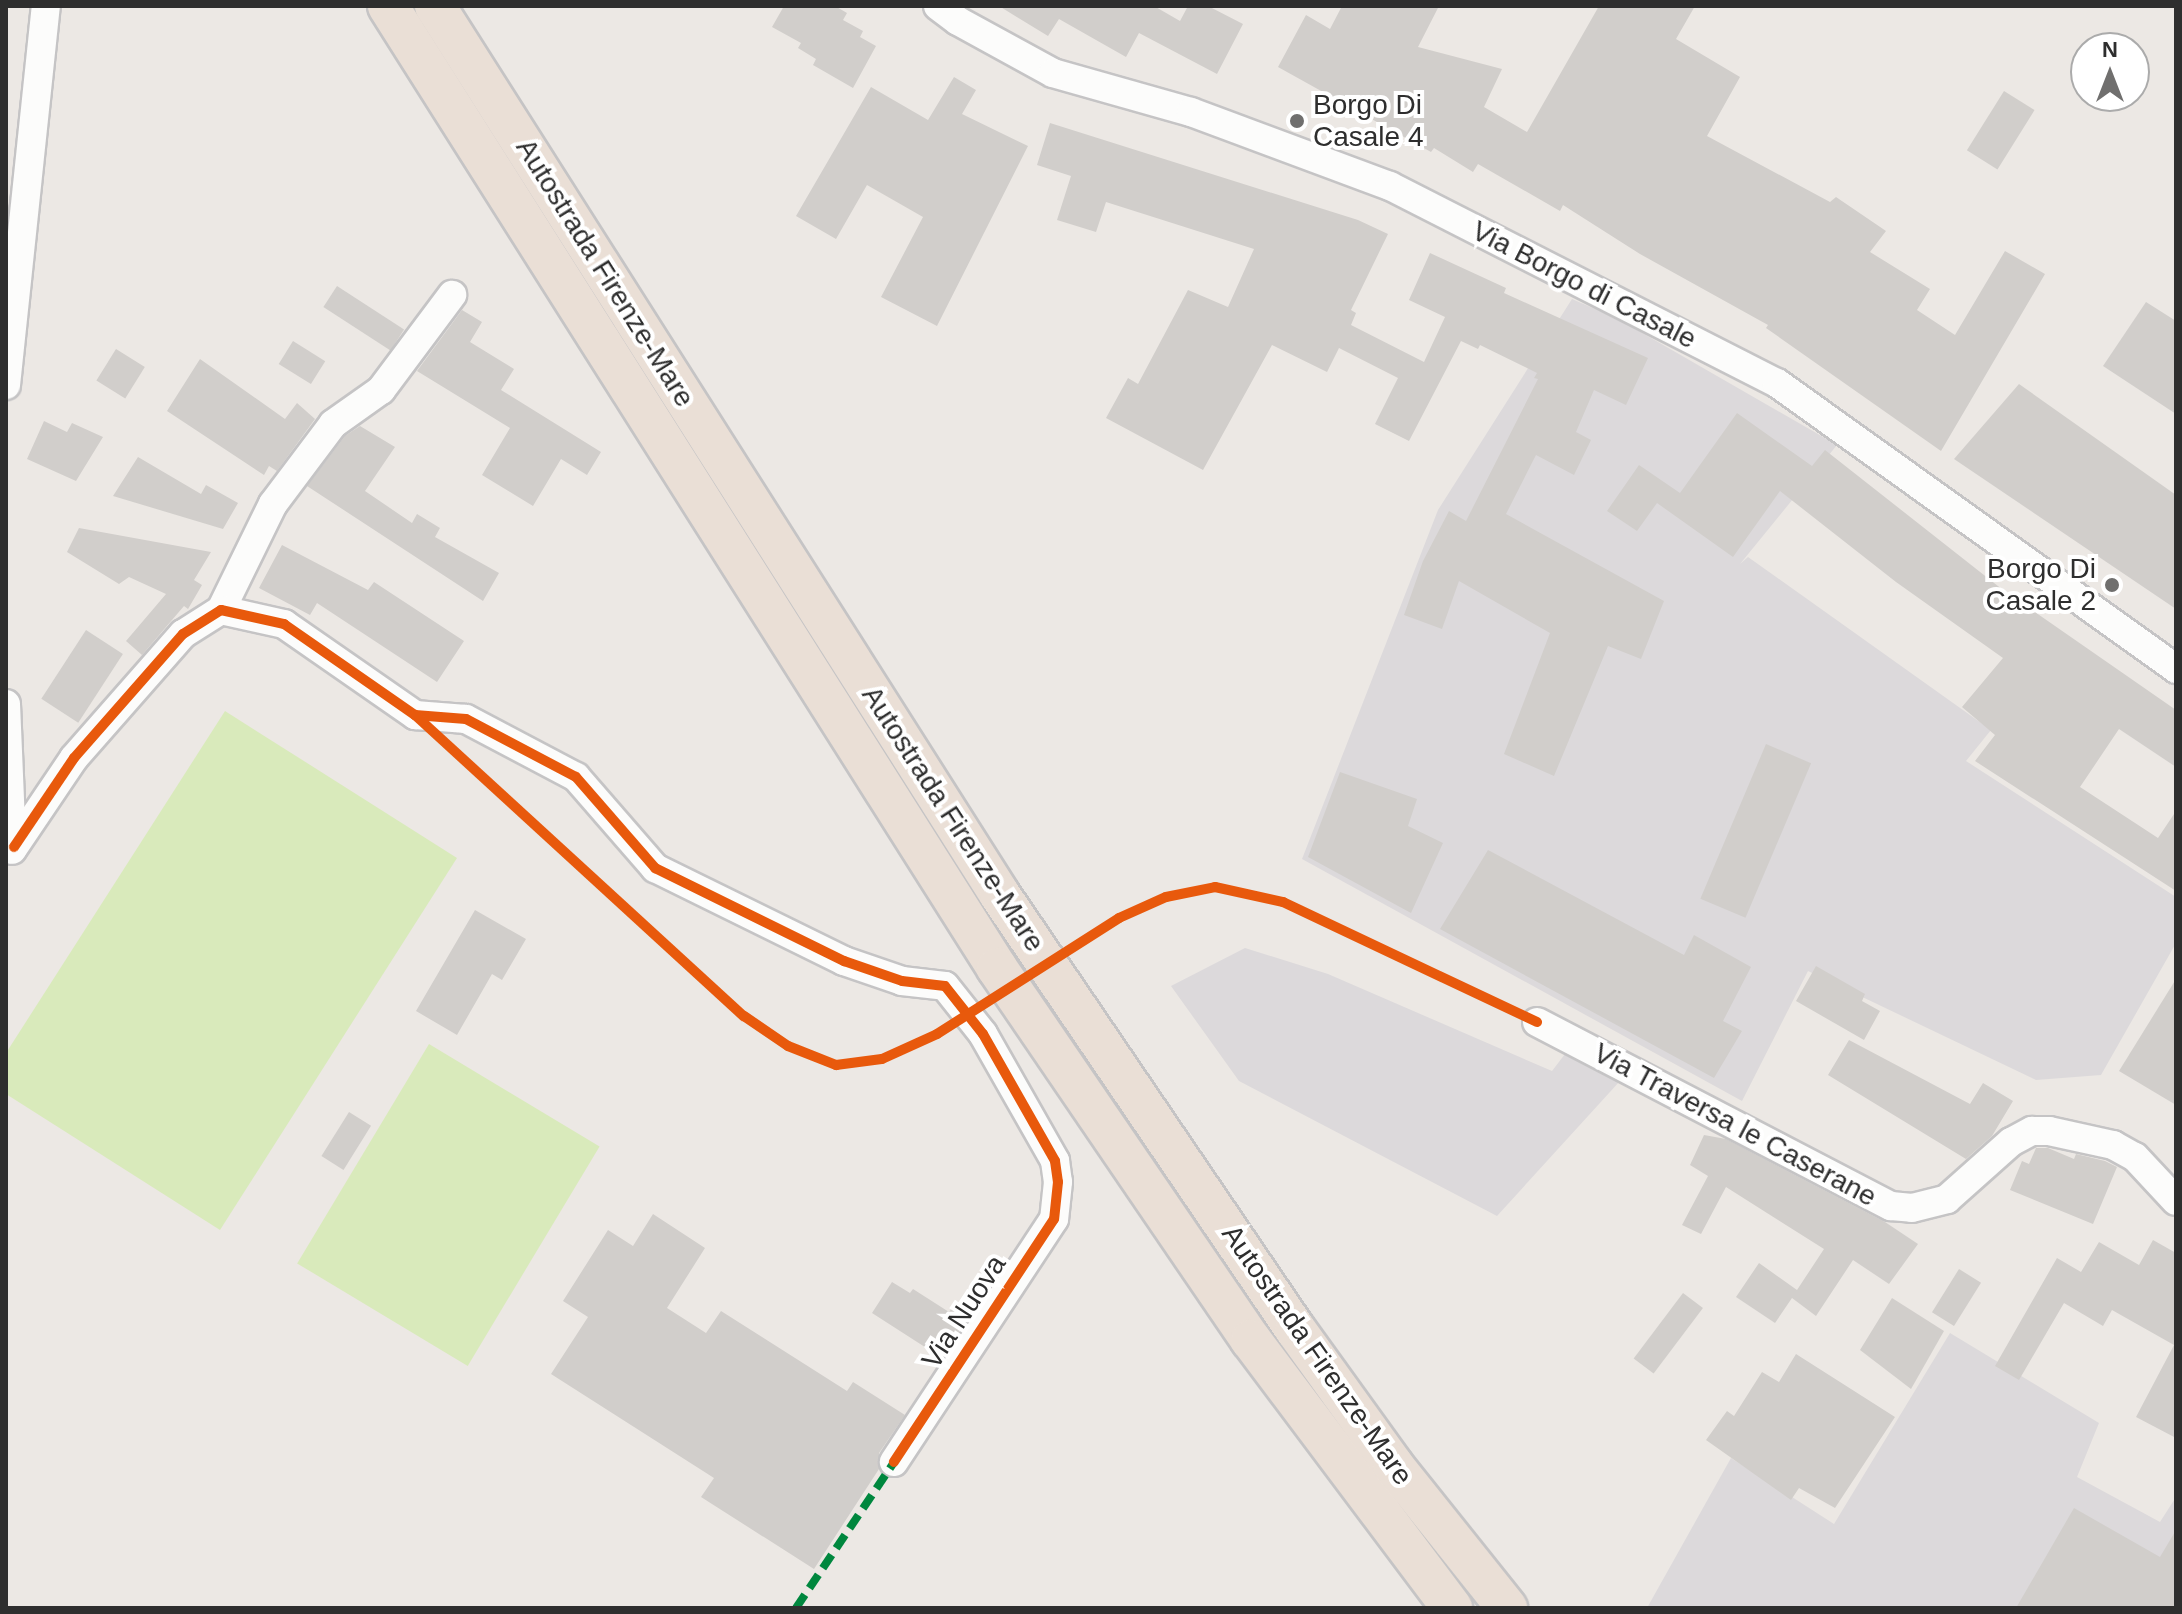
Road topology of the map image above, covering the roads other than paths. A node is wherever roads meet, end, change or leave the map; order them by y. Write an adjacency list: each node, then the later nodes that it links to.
1 (46, 6): 6 (street)
2 (388, 6): 14 (highway, Autostrada Firenze-Mare)
3 (435, 6): 15 (highway, Autostrada Firenze-Mare)
4 (938, 6): 8 (street, Via Borgo di Casale)
5 (452, 295): 7 (street)
6 (6, 385)
7 (221, 610): 10 (street); 13 (street, Via Nuova)
8 (2176, 669)
9 (6, 704): 10 (street)
10 (10, 854)
11 (1537, 1022): 12 (street, Via Traversa le Caserane)
12 (2176, 1201)
13 (894, 1462)
14 (1452, 1608)
15 (1507, 1608)

